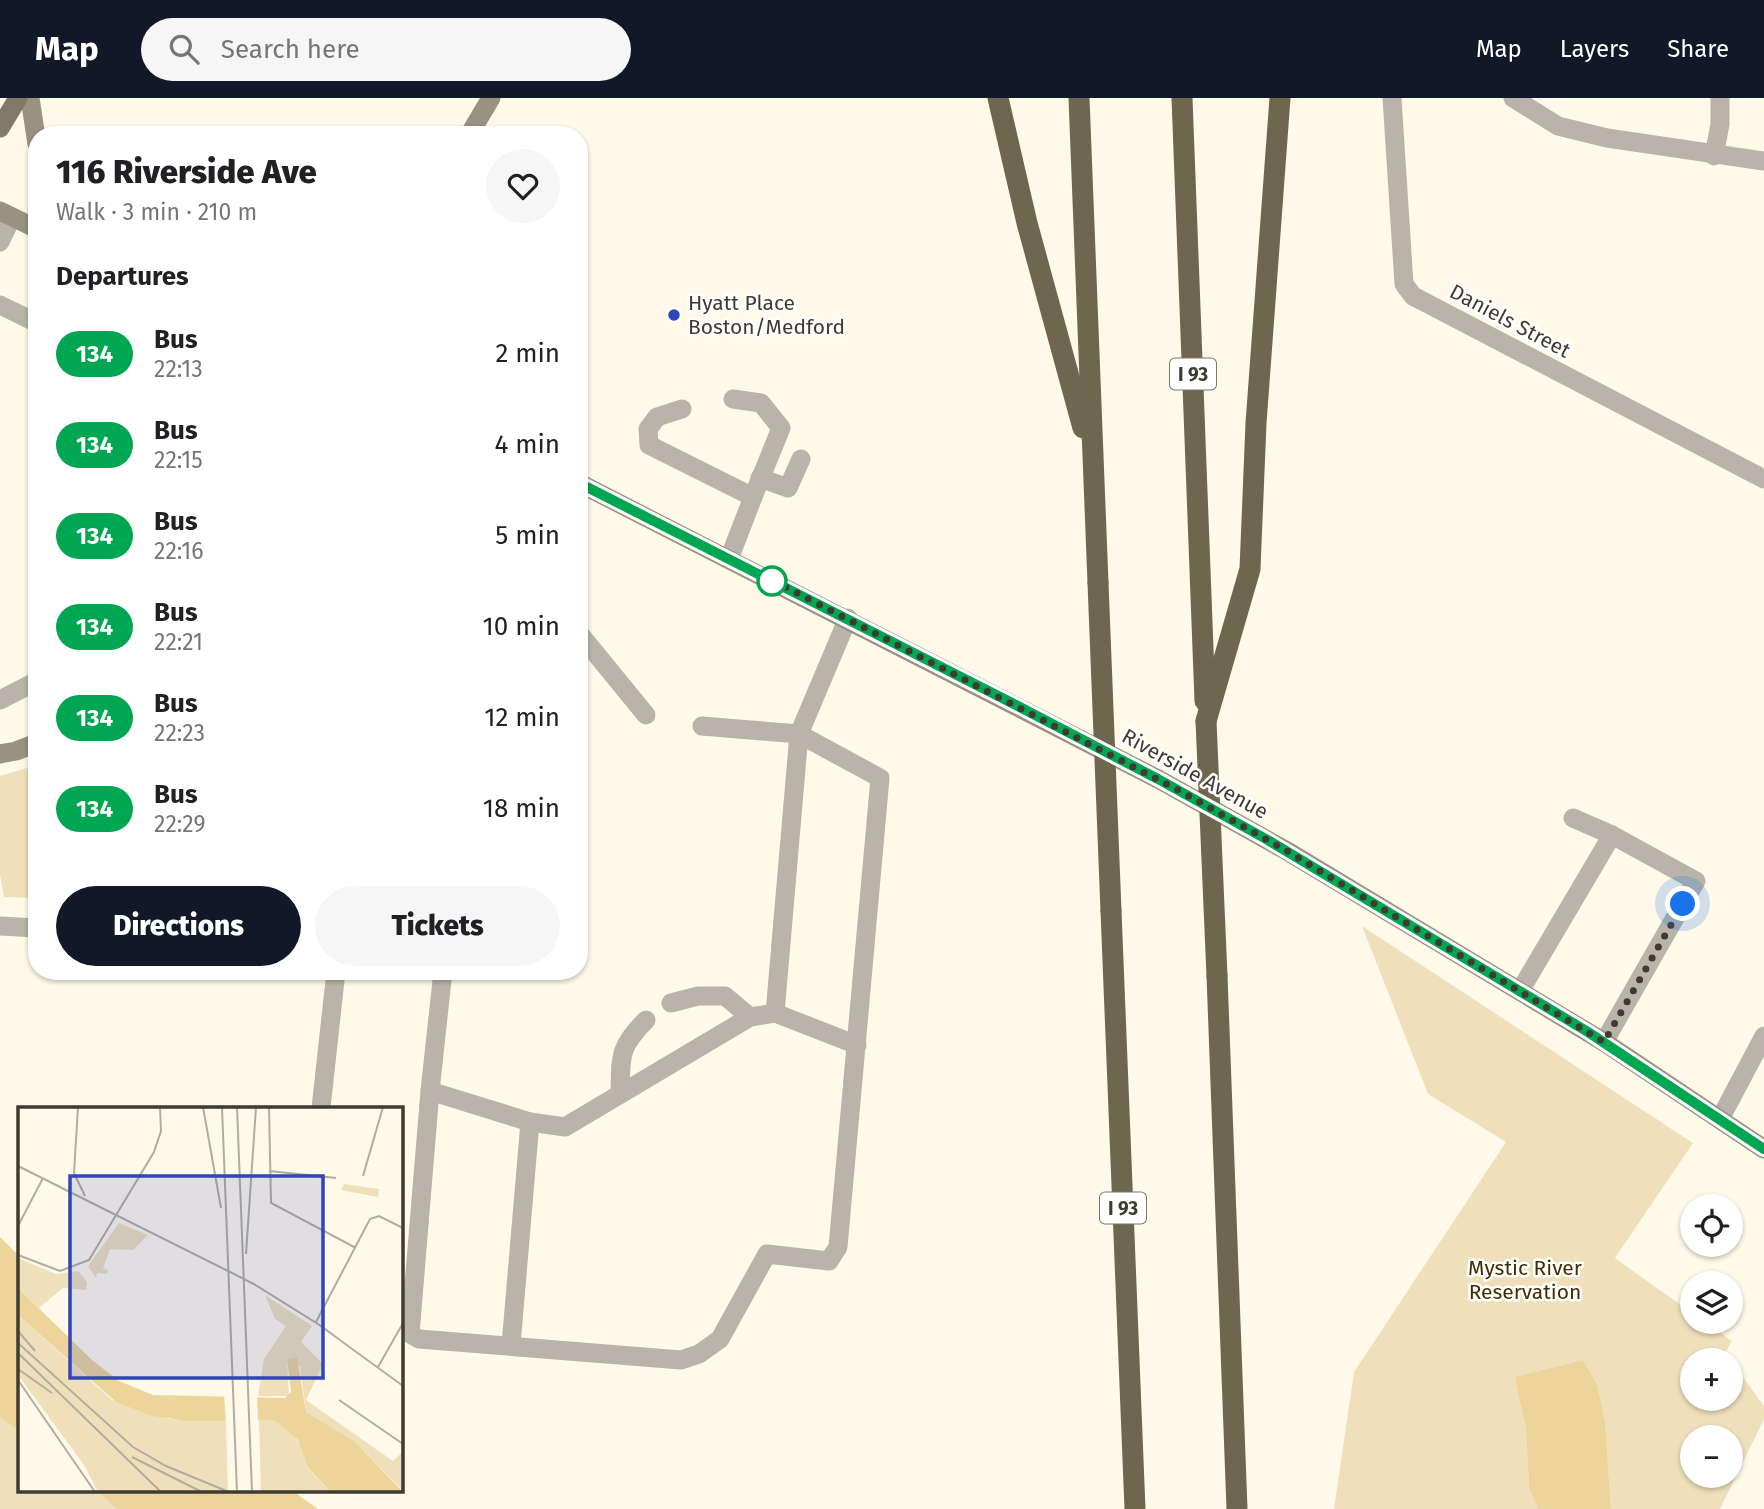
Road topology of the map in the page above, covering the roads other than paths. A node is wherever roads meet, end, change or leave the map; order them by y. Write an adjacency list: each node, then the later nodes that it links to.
1 (18, 98): 13 (main road)
2 (30, 98): 11 (main road)
3 (998, 98): 24 (highway)
4 (1079, 98): 24 (highway, I 93)
5 (1182, 98): 35 (highway, I 93)
6 (1280, 98): 35 (highway)
7 (1392, 98): 26 (street, Daniels Street)
8 (1513, 98): 14 (street)
9 (1720, 98): 14 (street)
10 (482, 103): 12 (main road)
11 (34, 126)
12 (473, 126)
13 (0, 128)
14 (1714, 156): 15 (street)
15 (1764, 161)
16 (6, 214): 17 (main road); 18 (street)
17 (28, 225)
18 (0, 243)
19 (0, 305): 20 (street)
20 (28, 319)
21 (733, 399): 25 (street)
22 (682, 409): 28 (street)
23 (801, 459): 25 (street)
24 (1093, 464): 62 (highway, I 93, bridge)
25 (760, 478): 28 (street)
26 (1764, 479)
27 (588, 490): 29 (main road, Riverside Avenue)
28 (753, 497): 29 (street)
29 (729, 559): 30 (main road, Riverside Avenue)
30 (848, 618): 37 (street); 46 (main road, Riverside Avenue)
31 (588, 644): 34 (street)
32 (28, 686): 33 (street)
33 (0, 700)
34 (646, 715)
35 (1206, 721): 61 (highway, I 93, bridge)
36 (702, 726): 37 (street)
37 (799, 734): 48 (street); 53 (street)
38 (28, 746): 39 (main road)
39 (0, 754)
40 (1573, 818): 41 (street)
41 (1612, 835): 46 (street); 52 (street)
42 (0, 926): 43 (street)
43 (28, 928)
44 (335, 980): 56 (street)
45 (442, 980): 54 (street)
46 (1520, 991): 52 (main road, Riverside Avenue)
47 (671, 1003): 49 (street)
48 (775, 1013): 49 (street); 53 (street)
49 (750, 1017): 55 (street)
50 (646, 1020): 55 (street)
51 (1764, 1036): 57 (street)
52 (1604, 1042): 57 (main road, Riverside Avenue)
53 (857, 1045): 60 (street)
54 (430, 1091): 58 (street); 60 (street)
55 (620, 1094): 58 (street)
56 (321, 1107)
57 (1720, 1119): 59 (main road, Riverside Avenue)
58 (530, 1122): 60 (street)
59 (1764, 1149)
60 (512, 1345)
61 (1237, 1505)
62 (1135, 1507)

